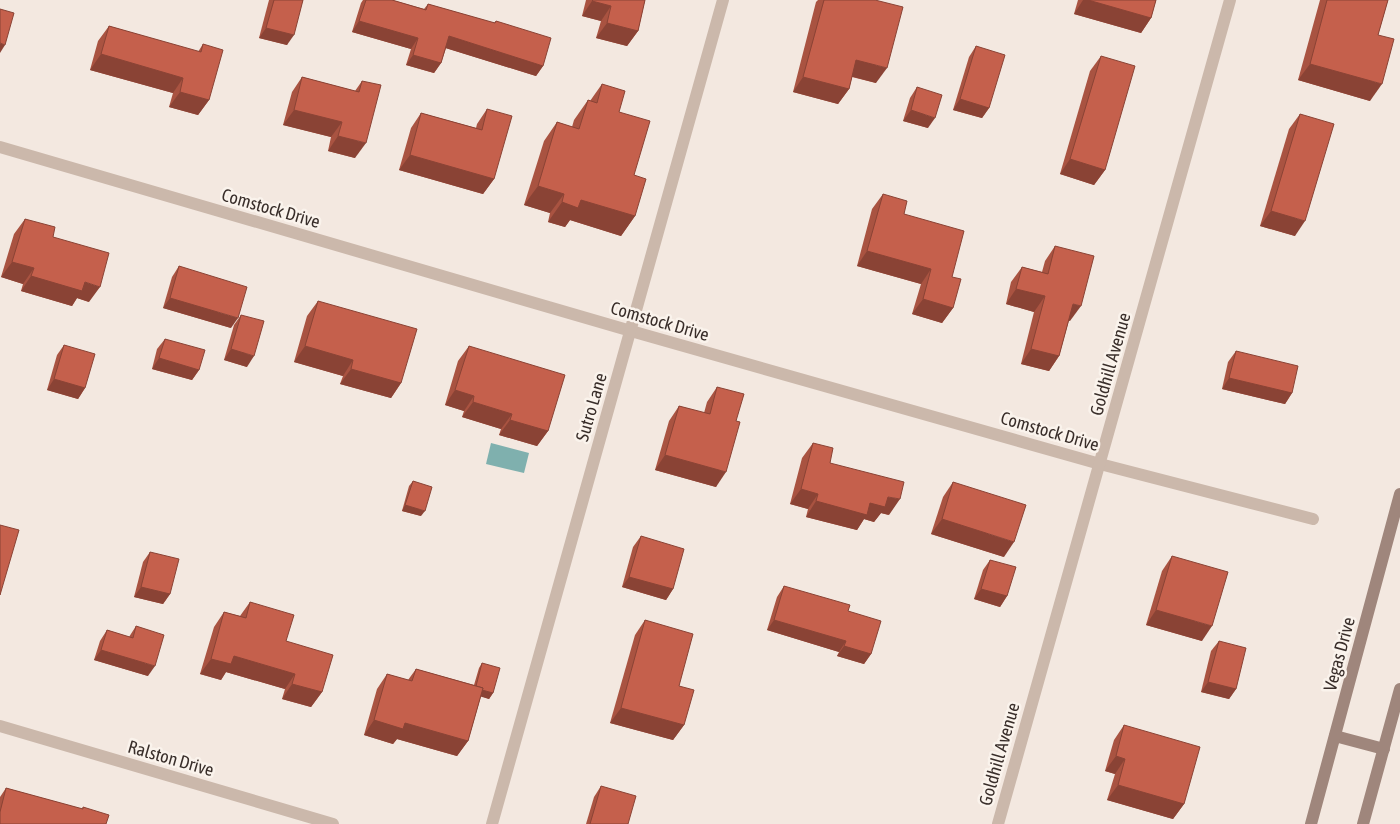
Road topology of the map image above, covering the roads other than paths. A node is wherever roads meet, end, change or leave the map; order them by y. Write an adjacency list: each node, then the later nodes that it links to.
1 (723, 0): 4 (street, Sutro Lane)
2 (1230, 0): 5 (street, Goldhill Avenue)
3 (0, 147): 4 (street, Comstock Drive)
4 (631, 330): 5 (street, Comstock Drive); 13 (street, Sutro Lane)
5 (1100, 464): 7 (street, Comstock Drive); 14 (street, Goldhill Avenue)
6 (1400, 494): 10 (main road, Vegas Drive)
7 (1313, 519)
8 (1400, 689): 11 (main road)
9 (0, 726): 12 (street, Ralston Drive)
10 (1334, 736): 11 (main road); 15 (main road, Vegas Drive)
11 (1384, 749): 16 (main road)
12 (333, 824)
13 (492, 824)
14 (998, 824)
15 (1311, 824)
16 (1363, 824)

